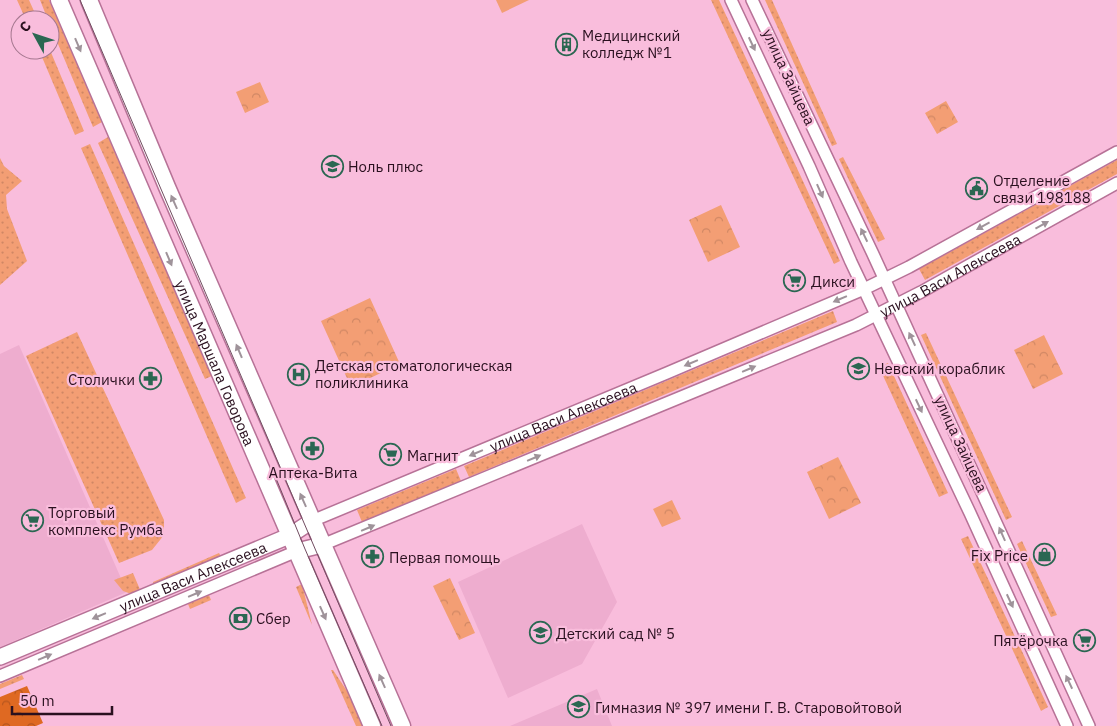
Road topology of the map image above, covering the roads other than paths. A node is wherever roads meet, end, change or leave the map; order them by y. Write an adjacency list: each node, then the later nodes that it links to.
1 (59, 0): 12 (main road, улица Маршала Говорова, one-way to 12)
2 (89, 0): 11 (main road, улица Маршала Говорова, one-way to 2)
3 (731, 0): 8 (street, улица Зайцева, one-way to 8)
4 (752, 0): 7 (street, улица Зайцева, one-way to 4)
5 (1117, 152): 7 (street, улица Васи Алексеева, one-way to 7)
6 (1117, 183): 9 (street, улица Васи Алексеева, one-way to 6)
7 (884, 279): 8 (street, улица Васи Алексеева); 9 (street, улица Зайцева)
8 (864, 289): 10 (street, улица Зайцева); 11 (street, улица Васи Алексеева, one-way to 11)
9 (896, 305): 10 (street, улица Васи Алексеева); 20 (street, улица Зайцева, one-way to 9)
10 (876, 315): 13 (street, улица Васи Алексеева, one-way to 10); 19 (street, улица Зайцева, one-way to 19)
11 (312, 521): 12 (street, улица Васи Алексеева); 13 (main road, улица Маршала Говорова)
12 (290, 536): 14 (main road, улица Маршала Говорова); 15 (street, улица Васи Алексеева, one-way to 15)
13 (322, 545): 14 (street, улица Васи Алексеева); 18 (main road, улица Маршала Говорова, one-way to 13)
14 (297, 551): 16 (street, улица Васи Алексеева, one-way to 14); 17 (main road, улица Маршала Говорова, one-way to 17)
15 (0, 657)
16 (0, 676)
17 (372, 726)
18 (402, 726)
19 (1067, 726)
20 (1090, 726)

